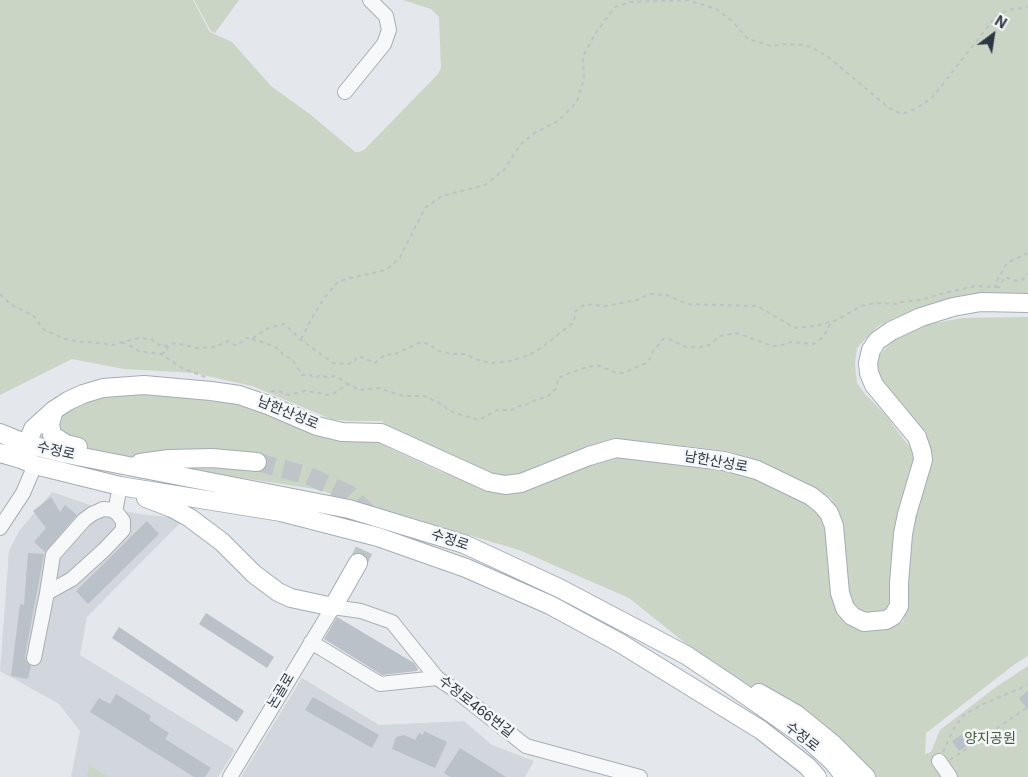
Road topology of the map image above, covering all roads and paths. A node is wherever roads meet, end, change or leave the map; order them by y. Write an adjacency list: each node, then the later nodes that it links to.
1 (370, 0): 3 (street)
2 (1028, 7): 11 (path)
3 (345, 92)
4 (1028, 253): 6 (path)
5 (1028, 274): 6 (path)
6 (996, 286): 9 (path)
7 (0, 294): 12 (path)
8 (1028, 304): 18 (main road, 남한산성로)
9 (831, 321): 11 (path); 16 (path)
10 (252, 338): 11 (path); 13 (path); 16 (path)
11 (301, 340)
12 (122, 342): 13 (path); 14 (path)
13 (168, 346): 14 (path)
14 (161, 354): 15 (path)
15 (206, 377)
16 (348, 384): 17 (path)
17 (264, 390)
18 (54, 410): 19 (main road); 22 (main road, 남한산성로); 23 (main road)
19 (0, 425)
20 (0, 433): 22 (main road, 수정로)
21 (0, 452): 22 (main road, 수정로)
22 (31, 454): 23 (main road, 수정로); 26 (main road, 수정로); 28 (street)
23 (105, 460): 25 (main road, 수정로)
24 (257, 462): 25 (main road)
25 (127, 465): 35 (main road, 수정로)
26 (120, 486): 27 (street); 31 (main road); 41 (main road, 수정로)
27 (115, 512): 30 (street); 30 (street)
28 (0, 528)
29 (358, 563): 31 (main road)
30 (47, 593): 33 (street)
31 (333, 606): 32 (street, 논골로); 34 (street, 수정로466번길)
32 (310, 642): 34 (street); 39 (street, 논골로)
33 (34, 658)
34 (438, 678): 40 (street, 수정로466번길)
35 (725, 681): 42 (main road, 수정로); 43 (main road)
36 (1028, 685): 38 (path)
37 (1028, 706): 38 (path)
38 (944, 768)
39 (230, 777)
40 (640, 777)
41 (817, 777)
42 (845, 777)
43 (866, 777)

